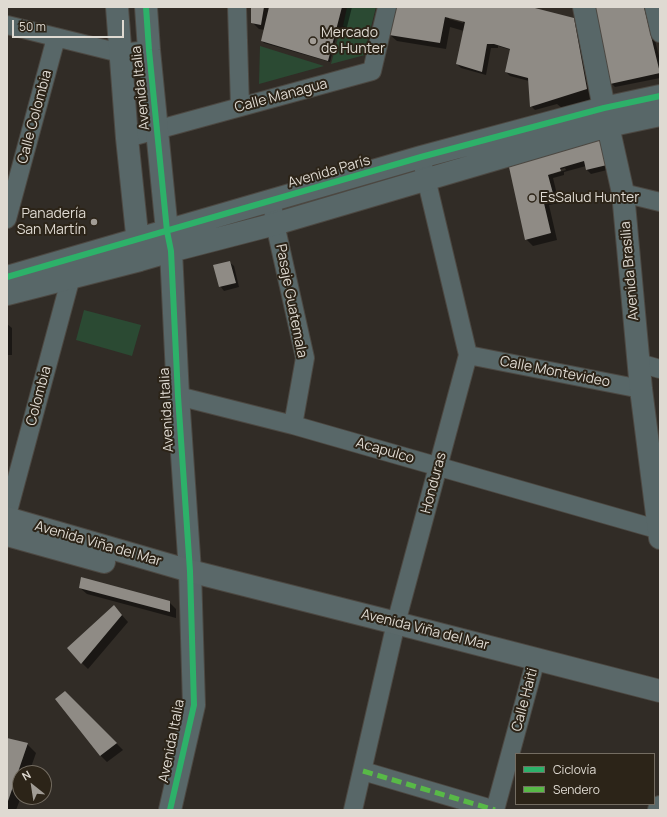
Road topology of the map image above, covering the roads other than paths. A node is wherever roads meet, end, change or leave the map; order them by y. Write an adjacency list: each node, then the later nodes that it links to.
1 (117, 7): 11 (street, Avenida Italia)
2 (146, 7): 10 (street, Avenida Italia)
3 (237, 7): 13 (street)
4 (387, 7): 13 (street, Calle Managua)
5 (654, 7): 8 (street)
6 (581, 8): 15 (street, Avenida Brasilia)
7 (7, 25): 9 (street)
8 (660, 33)
9 (56, 38): 11 (street); 23 (street, Calle Colombia)
10 (149, 50): 11 (street); 16 (street, Avenida Italia)
11 (120, 53): 17 (street, Avenida Italia)
12 (660, 96): 15 (street, Avenida París)
13 (240, 107): 16 (street, Calle Managua)
14 (660, 115): 15 (street, Avenida París)
15 (606, 117): 18 (street, Avenida París); 19 (street, Avenida París); 20 (street, Avenida Brasilia)
16 (157, 130): 17 (street, Calle Managua); 25 (street, Avenida Italia)
17 (127, 138): 26 (street, Avenida Italia)
18 (421, 157): 19 (street, Honduras); 21 (street, Avenida París)
19 (427, 179): 24 (street, Avenida París); 30 (street, Honduras)
20 (623, 193): 22 (street); 31 (street, Avenida Brasilia)
21 (272, 201): 24 (street, Pasaje Guatemala); 25 (street, Avenida París)
22 (660, 202)
23 (7, 219)
24 (275, 224): 25 (street, Avenida París); 35 (street, Pasaje Guatemala)
25 (169, 241): 26 (street, Avenida París); 34 (street, Avenida Italia)
26 (139, 250): 27 (street, Avenida París); 28 (street, Avenida París)
27 (7, 277)
28 (70, 277): 29 (street, Avenida París); 37 (street, Colombia)
29 (7, 294)
30 (468, 355): 33 (street, Calle Montevideo); 36 (street, Honduras)
31 (639, 363): 32 (street); 33 (street, Avenida Brasilia)
32 (660, 369)
33 (641, 389): 38 (street, Avenida Brasilia)
34 (178, 396): 35 (street, Acapulco); 40 (street, Avenida Italia)
35 (293, 425): 36 (street, Acapulco)
36 (438, 466): 38 (street, Acapulco); 41 (street, Honduras)
37 (7, 516): 40 (main road, Avenida Viña del Mar)
38 (660, 533)
39 (7, 535): 40 (main road, Avenida Viña del Mar)
40 (190, 571): 41 (main road, Avenida Viña del Mar); 46 (street, Avenida Italia)
41 (396, 622): 42 (main road, Avenida Viña del Mar); 44 (street, Honduras)
42 (536, 659): 43 (main road, Avenida Viña del Mar); 48 (street, Calle Haiti)
43 (660, 691)
44 (363, 771): 47 (street, Honduras); 48 (street)
45 (660, 807): 49 (street)
46 (170, 810)
47 (353, 810)
48 (495, 810)
49 (659, 810)

